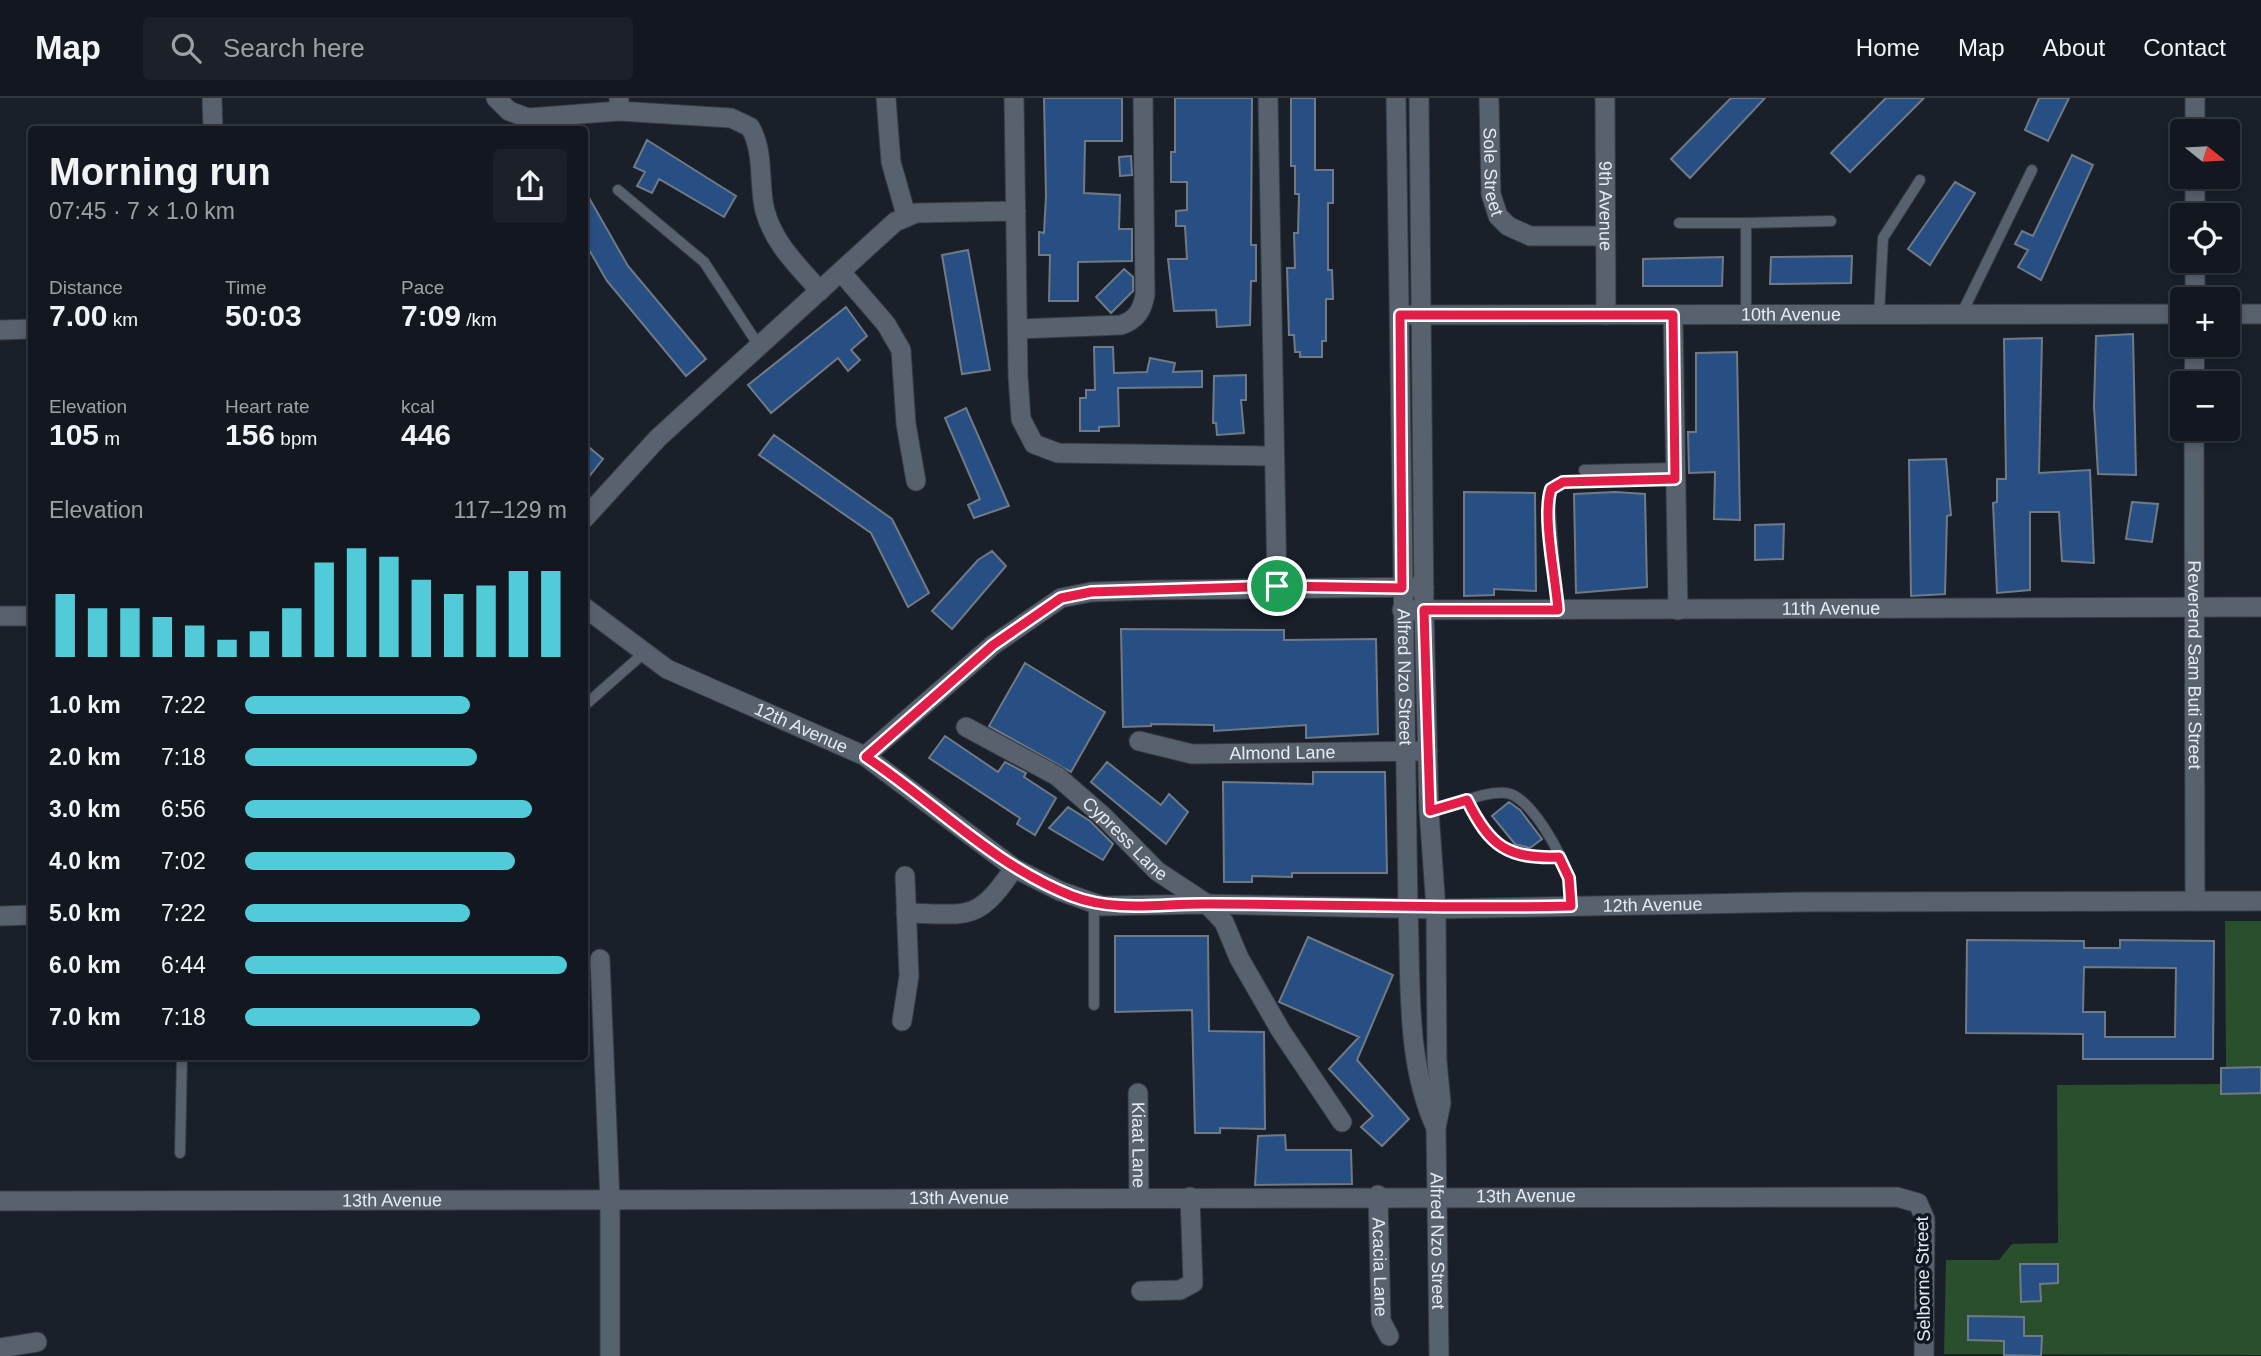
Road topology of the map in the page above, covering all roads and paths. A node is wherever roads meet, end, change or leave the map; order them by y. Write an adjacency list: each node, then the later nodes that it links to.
1 (212, 98): 14 (street)
2 (496, 98): 12 (street)
3 (886, 98): 19 (street)
4 (1014, 98): 18 (street)
5 (1143, 98): 37 (street)
6 (1268, 98): 41 (street)
7 (1396, 98): 29 (street, Alfred Nzo Street)
8 (1419, 98): 30 (street, Alfred Nzo Street)
9 (1489, 98): 23 (street, Sole Street)
10 (1605, 98): 23 (street, 9th Avenue)
11 (2195, 98): 13 (street)
12 (619, 104): 25 (street)
13 (2195, 119)
14 (213, 126)
15 (2032, 170): 35 (lane)
16 (1920, 180): 34 (lane)
17 (618, 190): 39 (lane)
18 (1016, 211): 19 (street); 37 (street)
19 (906, 215): 24 (street)
20 (1831, 222): 22 (lane)
21 (1678, 223): 22 (lane)
22 (1746, 223): 33 (lane)
23 (1604, 236): 31 (street, 9th Avenue)
24 (841, 272): 25 (street); 44 (street)
25 (820, 291): 39 (street)
26 (2170, 314): 35 (street, 10th Avenue)
27 (2240, 314): 28 (street)
28 (2261, 314)
29 (1400, 315): 30 (street, 10th Avenue); 48 (street, Alfred Nzo Street)
30 (1421, 315): 31 (street, 10th Avenue); 47 (street, Alfred Nzo Street)
31 (1606, 315): 32 (street, 10th Avenue)
32 (1673, 315): 33 (street, 10th Avenue); 43 (street)
33 (1746, 315): 34 (street, 10th Avenue)
34 (1879, 315): 35 (street, 10th Avenue)
35 (1961, 315)
36 (28, 329): 38 (street)
37 (1019, 329): 41 (street)
38 (0, 330)
39 (759, 346): 45 (street)
40 (2194, 441): 49 (street, Reverend Sam Buti Street)
41 (1274, 456): 46 (street)
42 (1584, 470): 43 (lane)
43 (1675, 473): 54 (lane); 55 (street)
44 (916, 481)
45 (588, 515)
46 (1277, 586): 48 (street); 64 (street)
47 (1424, 587): 48 (street); 53 (street, Alfred Nzo Street)
48 (1402, 588): 52 (street, Alfred Nzo Street)
49 (2193, 607): 50 (street, 11th Avenue); 55 (street, 11th Avenue); 71 (street, Reverend Sam Buti Street)
50 (2261, 607)
51 (588, 610): 58 (street, 12th Avenue)
52 (1402, 610): 53 (street, 11th Avenue); 62 (street, Alfred Nzo Street)
53 (1424, 610): 54 (street, 11th Avenue); 63 (street, Alfred Nzo Street)
54 (1558, 610): 55 (street, 11th Avenue)
55 (1678, 610)
56 (0, 616): 57 (street)
57 (28, 616)
58 (644, 653): 59 (lane); 64 (street, 12th Avenue)
59 (588, 702)
60 (966, 727): 74 (street, Cypress Lane)
61 (1139, 741): 62 (street, Almond Lane)
62 (1404, 751): 63 (street, Almond Lane); 66 (street, Alfred Nzo Street)
63 (1428, 751): 67 (street, Alfred Nzo Street)
64 (866, 757): 69 (street, 12th Avenue)
65 (1467, 800): 67 (lane); 68 (lane); 68 (lane)
66 (1406, 811): 67 (lane); 76 (street, Alfred Nzo Street)
67 (1430, 811): 77 (street, Alfred Nzo Street)
68 (1559, 857): 75 (lane)
69 (1014, 868): 73 (street, 12th Avenue); 78 (street)
70 (905, 876): 78 (street)
71 (2195, 901): 72 (street, 12th Avenue); 75 (street, 12th Avenue)
72 (2261, 901)
73 (1094, 903): 74 (street, 12th Avenue); 82 (lane)
74 (1207, 904): 76 (street, 12th Avenue); 86 (street, Cypress Lane)
75 (1571, 906): 77 (street, 12th Avenue)
76 (1408, 908): 77 (street, 12th Avenue); 87 (street, Alfred Nzo Street)
77 (1436, 909): 87 (street, Alfred Nzo Street)
78 (906, 913): 83 (street)
79 (28, 915): 80 (street)
80 (0, 916)
81 (600, 958): 94 (street)
82 (1094, 1005)
83 (902, 1021)
84 (182, 1060): 88 (lane)
85 (1138, 1093): 92 (street, Kiaat Lane)
86 (1342, 1122)
87 (1436, 1128): 90 (street, Alfred Nzo Street)
88 (180, 1153)
89 (1378, 1195): 90 (street, 13th Avenue); 91 (street, 13th Avenue); 97 (street, Acacia Lane)
90 (1435, 1195): 95 (street, 13th Avenue); 101 (street, Alfred Nzo Street)
91 (1190, 1197): 92 (street, 13th Avenue); 96 (street)
92 (1139, 1198): 94 (street, 13th Avenue)
93 (0, 1201): 94 (street, 13th Avenue)
94 (610, 1201): 100 (street)
95 (1918, 1203): 102 (street, Selborne Street)
96 (1140, 1291)
97 (1389, 1336)
98 (37, 1342): 99 (street)
99 (0, 1348)
100 (610, 1356)
101 (1439, 1356)
102 (1924, 1356)

